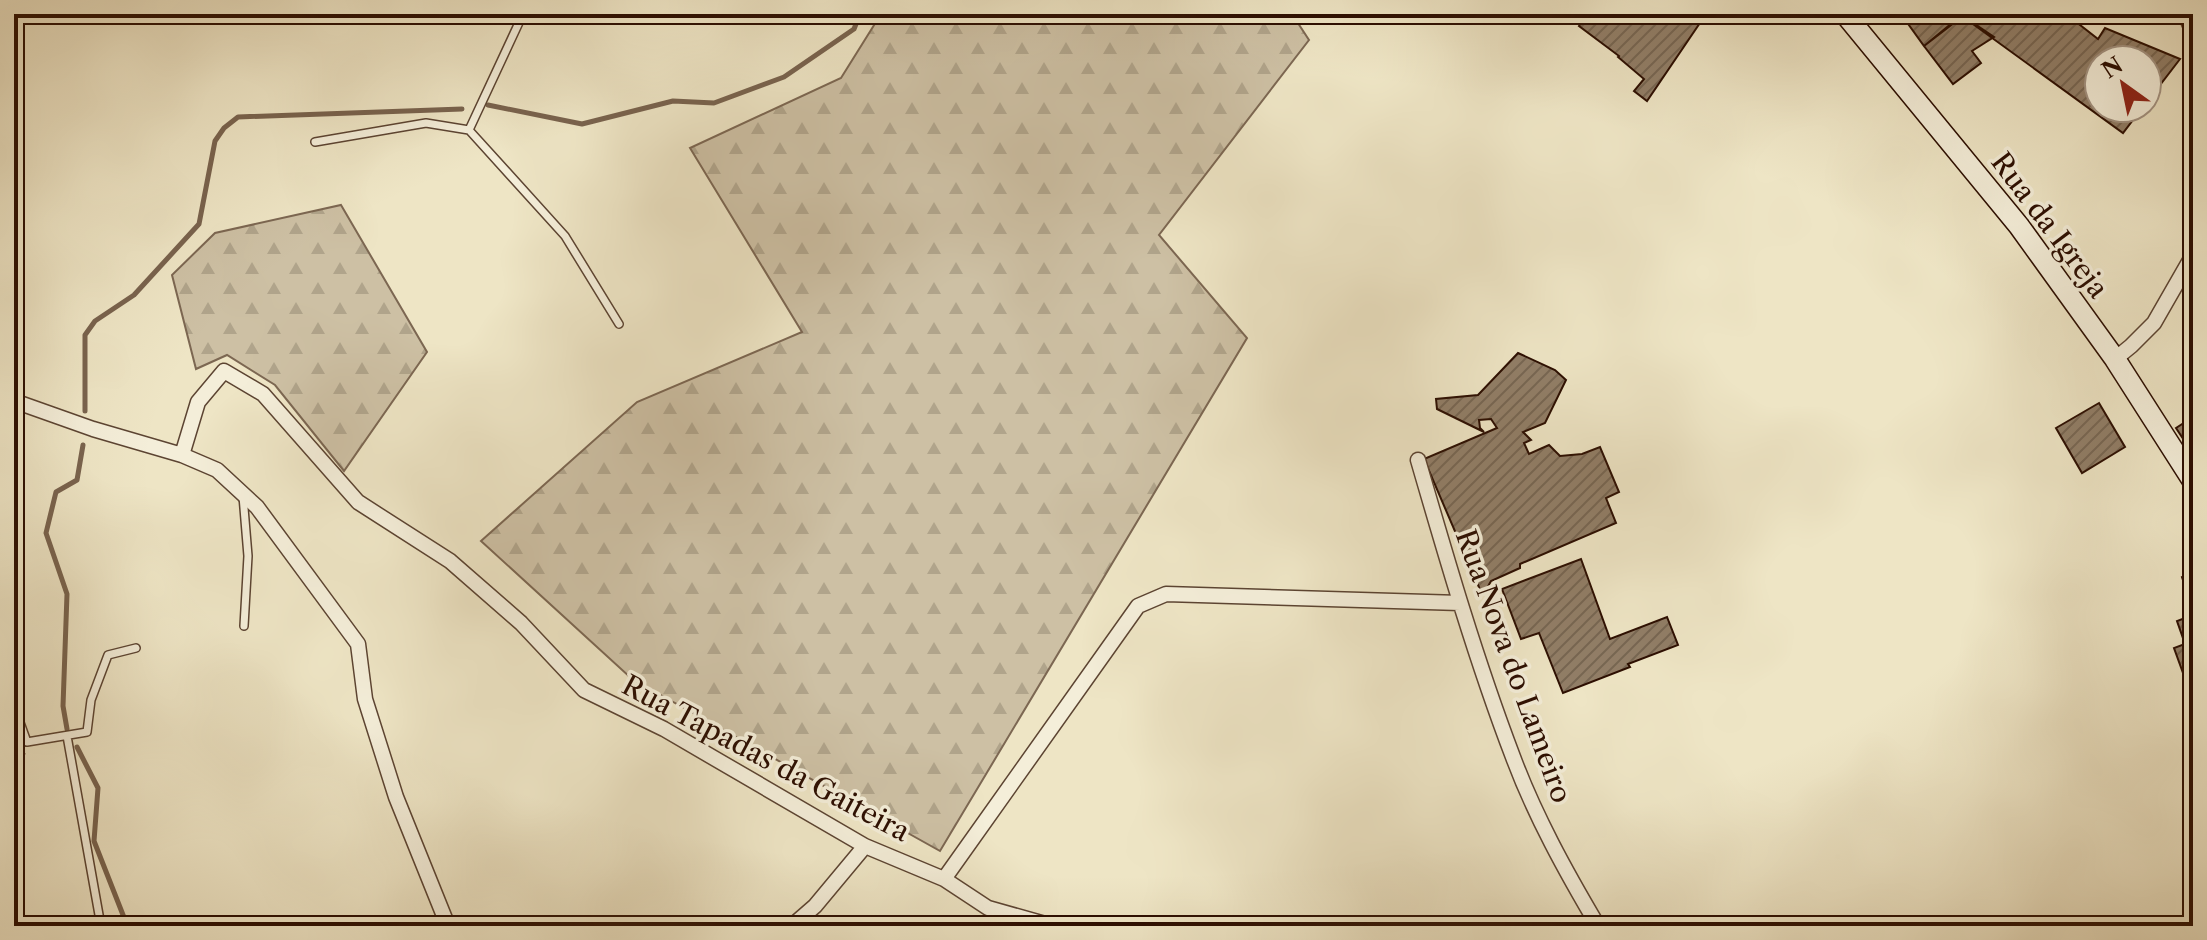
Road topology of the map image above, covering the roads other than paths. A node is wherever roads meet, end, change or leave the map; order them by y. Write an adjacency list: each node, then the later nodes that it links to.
1 (523, 14): 5 (lane)
2 (1845, 14): 9 (main road, Rua da Igreja)
3 (2185, 14): 4 (street)
4 (2193, 32)
5 (469, 130): 6 (lane); 8 (lane)
6 (315, 142)
7 (2193, 255): 9 (street)
8 (619, 324)
9 (2115, 359): 13 (main road, Rua da Igreja)
10 (14, 401): 11 (street)
11 (182, 455): 14 (street); 20 (street, Rua Tapadas da Gaiteira)
12 (1418, 460): 15 (street, Rua Nova do Lameiro)
13 (2193, 481)
14 (243, 494): 16 (lane); 23 (street)
15 (1460, 603): 21 (street); 26 (street, Rua Nova do Lameiro)
16 (244, 626)
17 (136, 648): 19 (lane)
18 (14, 706): 19 (lane)
19 (67, 736): 22 (lane)
20 (865, 846): 21 (street, Rua Tapadas da Gaiteira); 24 (street)
21 (944, 879): 25 (street, Rua Tapadas da Gaiteira)
22 (101, 926)
23 (448, 926)
24 (792, 926)
25 (1052, 926)
26 (1598, 926)

